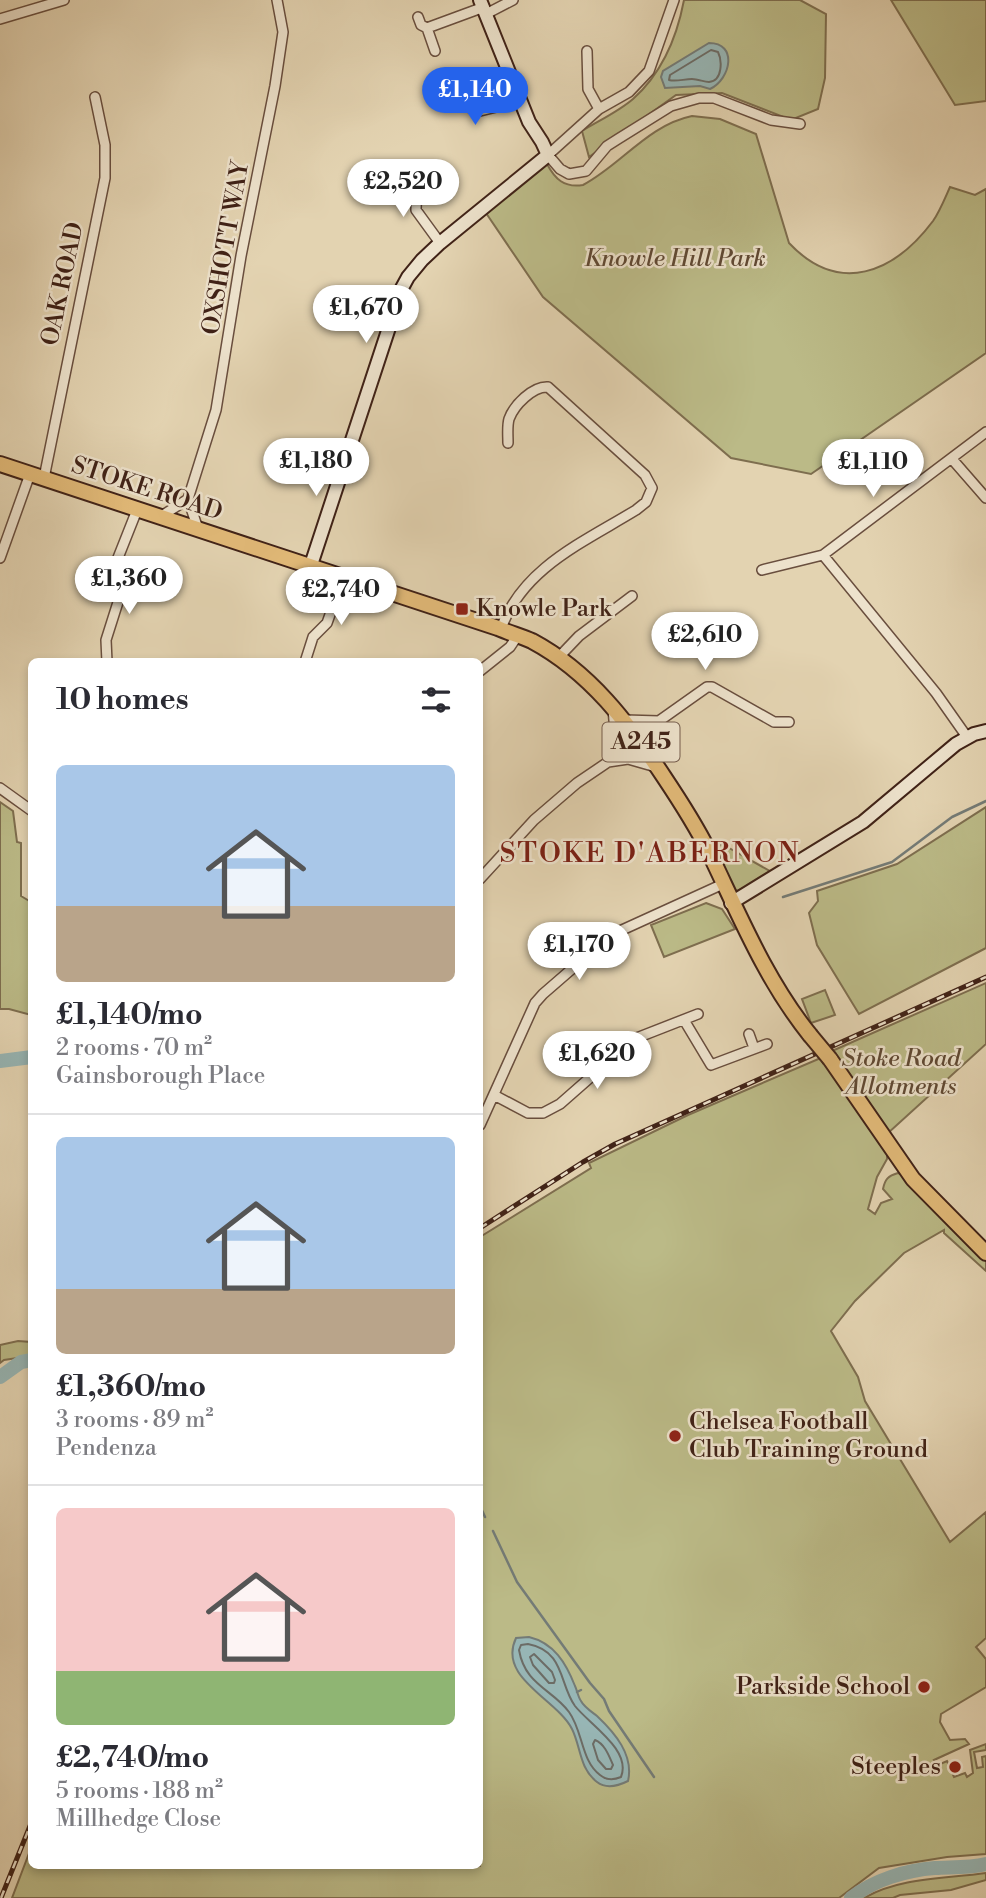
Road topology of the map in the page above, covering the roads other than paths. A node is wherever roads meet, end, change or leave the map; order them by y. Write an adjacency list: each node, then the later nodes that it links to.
1 (64, 0): 7 (street)
2 (277, 0): 25 (street, OXSHOTT WAY)
3 (513, 0): 5 (street)
4 (674, 0): 14 (street)
5 (483, 7): 8 (street); 13 (street)
6 (418, 17): 8 (street)
7 (0, 19)
8 (427, 28): 9 (street)
9 (435, 51)
10 (587, 51): 14 (street)
11 (444, 87): 13 (street)
12 (96, 97): 23 (street, OAK ROAD)
13 (520, 101): 16 (street)
14 (599, 109): 16 (street)
15 (800, 124): 16 (street)
16 (548, 156): 18 (street)
17 (417, 179): 18 (street)
18 (440, 243): 31 (street)
19 (986, 432): 21 (street)
20 (508, 443): 35 (street)
21 (952, 459): 24 (street); 29 (street)
22 (0, 464): 23 (main road, STOKE ROAD / A245)
23 (37, 476): 26 (main road, STOKE ROAD / A245); 30 (street, OAK ROAD)
24 (986, 498)
25 (188, 499): 27 (street); 28 (street)
26 (137, 510): 27 (main road, STOKE ROAD / A245); 37 (street)
27 (160, 517): 28 (main road, STOKE ROAD / A245)
28 (198, 529): 31 (main road, STOKE ROAD / A245)
29 (823, 555): 32 (street); 46 (street)
30 (0, 558)
31 (310, 568): 33 (main road, STOKE ROAD / A245)
32 (762, 570)
33 (342, 578): 35 (main road, STOKE ROAD / A245); 38 (street)
34 (631, 601): 39 (street)
35 (501, 629): 36 (main road, STOKE ROAD / A245)
36 (518, 635): 39 (main road, STOKE ROAD / A245); 40 (street)
37 (107, 658)
38 (306, 658)
39 (558, 658): 41 (main road, STOKE ROAD / A245)
40 (483, 669)
41 (612, 705): 42 (main road, STOKE ROAD / A245); 47 (street)
42 (625, 720): 43 (street); 48 (main road, STOKE ROAD / A245)
43 (659, 721): 44 (street); 48 (street)
44 (789, 722)
45 (986, 731): 46 (street)
46 (967, 737): 53 (street)
47 (608, 762): 48 (street); 51 (street)
48 (654, 762): 52 (main road, STOKE ROAD / A245)
49 (0, 788): 50 (street)
50 (28, 808)
51 (483, 876)
52 (723, 884): 53 (main road, STOKE ROAD / A245); 59 (street)
53 (731, 903): 61 (main road, STOKE ROAD / A245, bridge)
54 (698, 1014): 55 (street)
55 (684, 1020): 58 (street); 59 (street)
56 (749, 1034): 58 (street)
57 (768, 1044): 58 (street)
58 (754, 1048)
59 (494, 1095): 60 (street)
60 (484, 1105)
61 (986, 1254)

